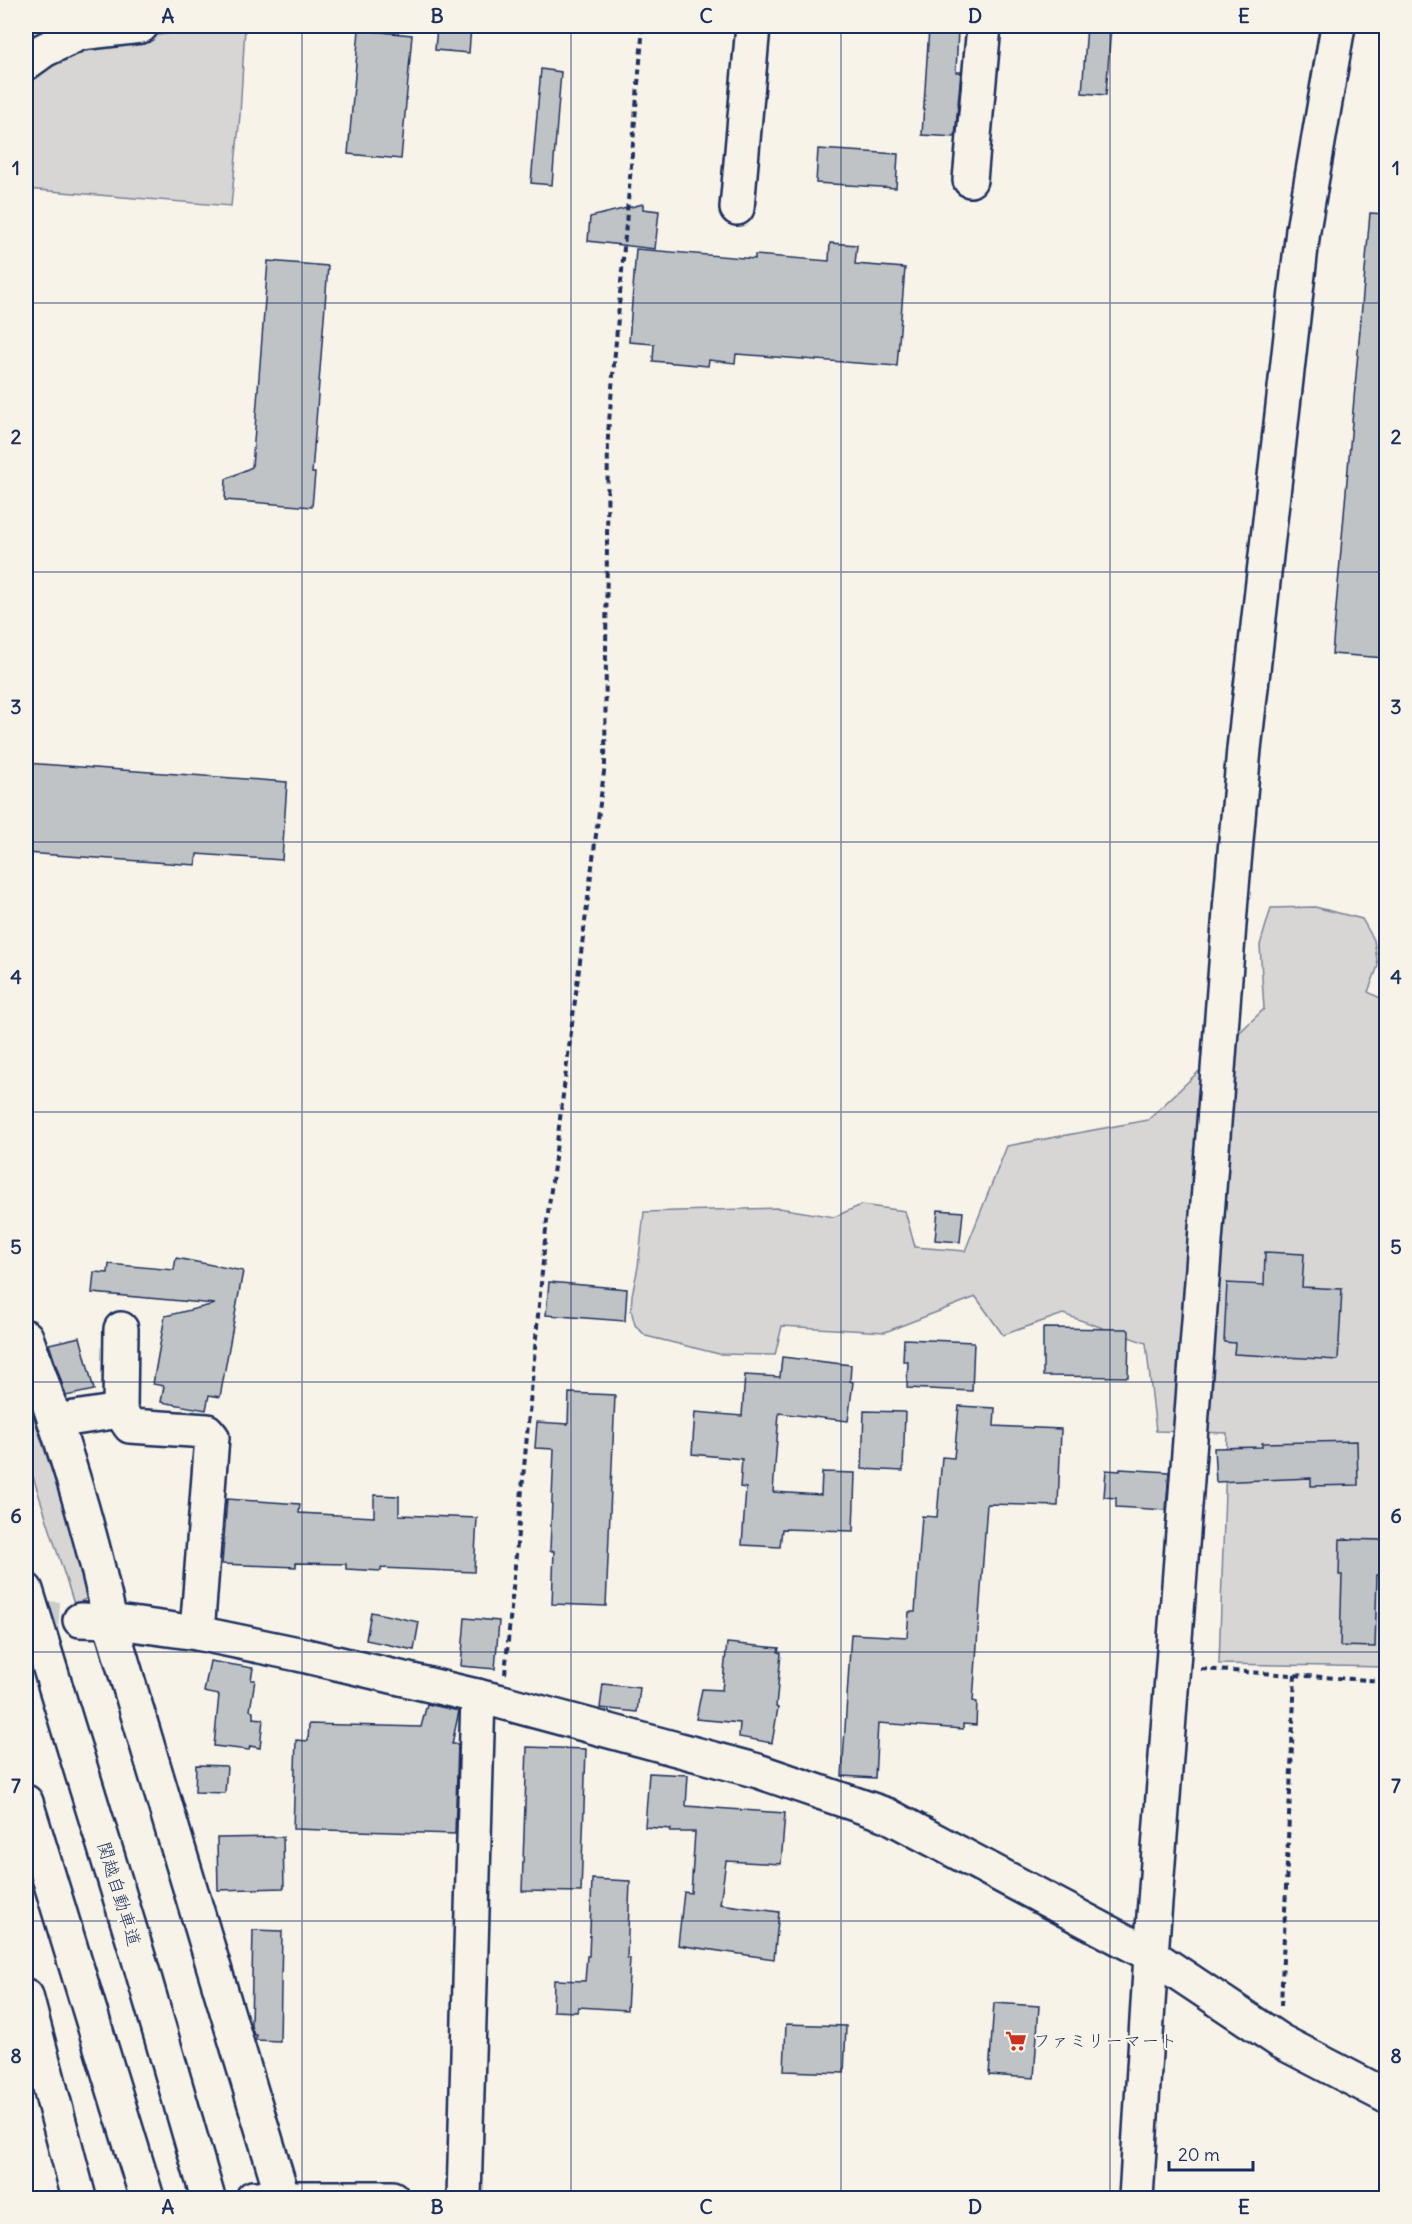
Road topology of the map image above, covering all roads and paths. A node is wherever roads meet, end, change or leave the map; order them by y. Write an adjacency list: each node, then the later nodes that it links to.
1 (141, 26): 6 (main road)
2 (643, 26): 19 (path)
3 (753, 26): 8 (main road)
4 (984, 26): 7 (main road)
5 (1338, 26): 16 (main road)
6 (26, 63)
7 (970, 180)
8 (738, 208)
9 (121, 1329): 11 (main road)
10 (26, 1337): 12 (main road)
11 (120, 1411): 12 (main road); 15 (main road)
12 (55, 1421): 14 (main road)
13 (26, 1590): 29 (main road, 関越自動車道)
14 (95, 1620): 15 (main road); 26 (main road)
15 (197, 1634): 19 (main road)
16 (1174, 1667): 17 (path); 21 (main road)
17 (1294, 1674): 18 (path); 24 (path)
18 (1386, 1679)
19 (490, 1699): 21 (main road); 31 (main road)
20 (26, 1802): 28 (main road)
21 (1151, 1955): 24 (main road); 32 (main road)
22 (26, 1996): 27 (main road)
23 (1386, 2015): 25 (path)
24 (1280, 2041): 25 (main road)
25 (1384, 2095)
26 (273, 2198): 30 (main road)
27 (79, 2199)
28 (147, 2199)
29 (208, 2199)
30 (392, 2199)
31 (464, 2199)
32 (1136, 2199)

